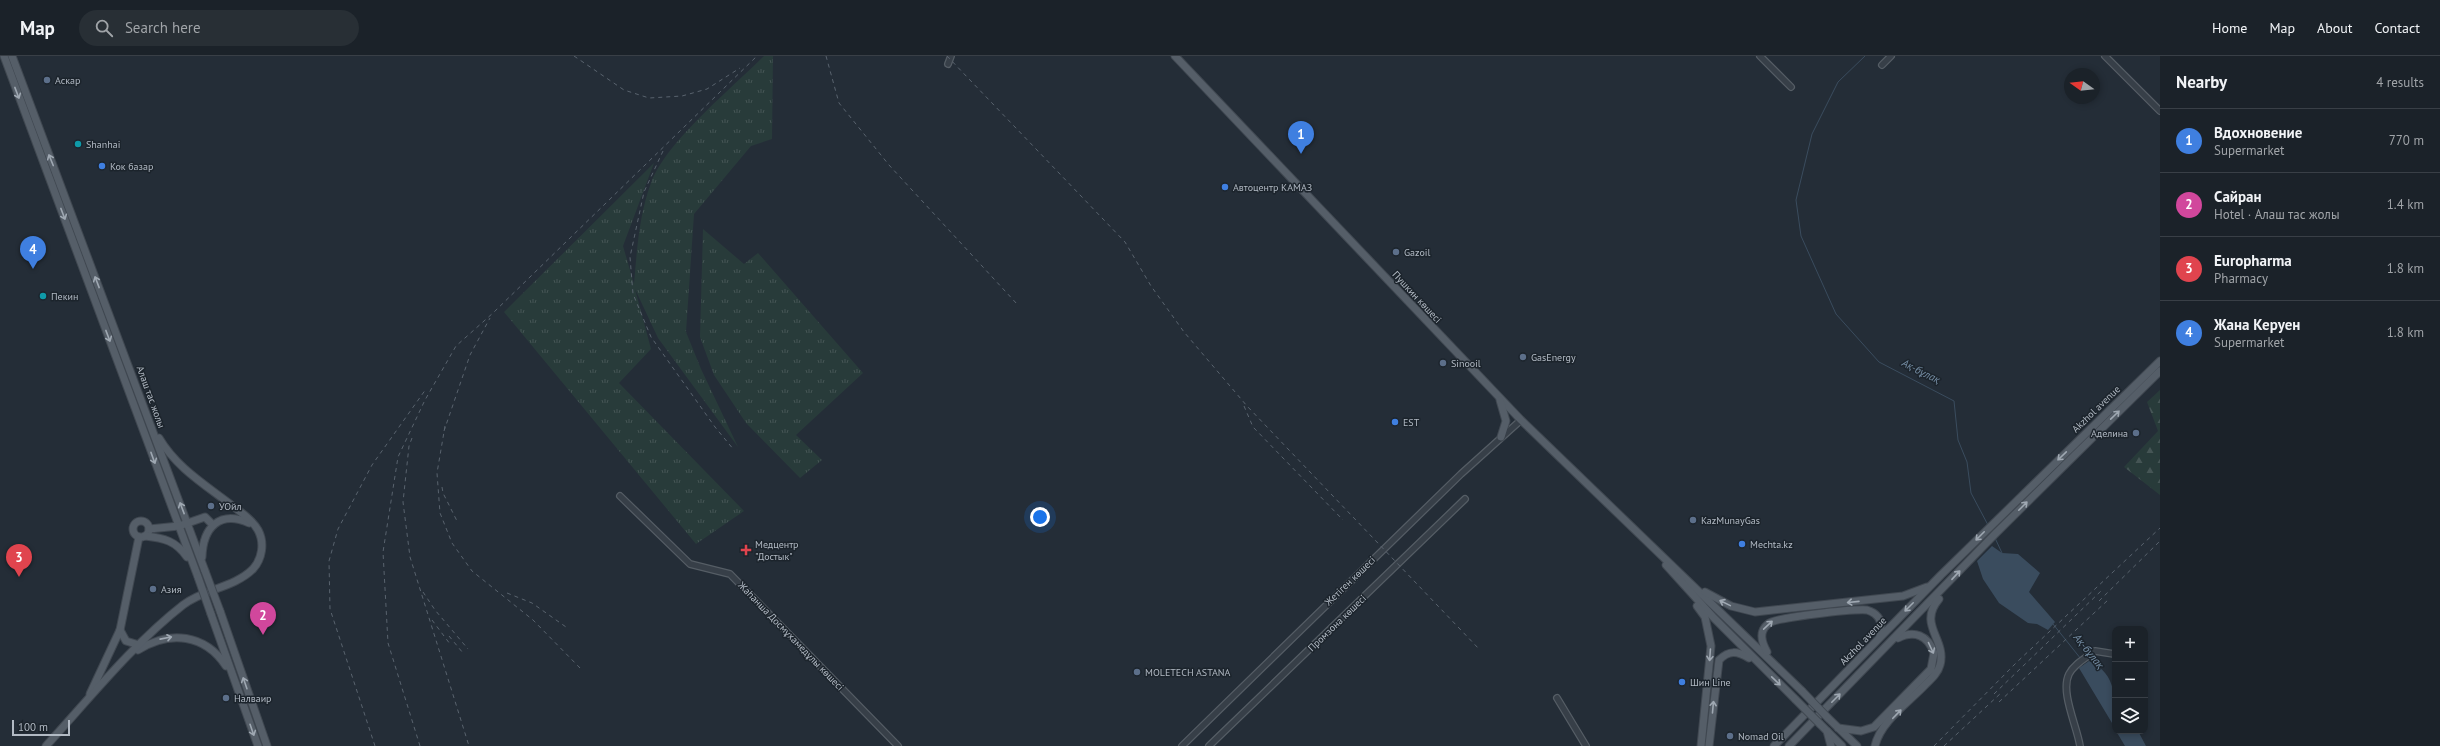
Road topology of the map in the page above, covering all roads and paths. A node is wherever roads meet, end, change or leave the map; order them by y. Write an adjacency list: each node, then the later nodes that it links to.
1 (4, 56): 23 (main road, Алаш тас жолы, one-way to 23)
2 (12, 56): 15 (main road, Алаш тас жолы, one-way to 2)
3 (951, 56): 8 (street)
4 (1175, 56): 14 (main road, Пушкин көшесі)
5 (1760, 56): 10 (street)
6 (1891, 56): 9 (street)
7 (2105, 56): 11 (street)
8 (948, 64)
9 (1882, 65)
10 (1791, 88)
11 (2160, 111)
12 (2160, 361): 29 (main road, Akzhol avenue, one-way to 29)
13 (2160, 371): 30 (main road, Akzhol avenue, one-way to 13)
14 (1499, 396): 16 (main road, Пушкин көшесі); 17 (main road)
15 (147, 417): 20 (main road, Алаш тас жолы, one-way to 15); 21 (main road)
16 (1521, 420): 17 (street, Жетіген көшесі); 26 (main road, Пушкин көшесі)
17 (1501, 437): 50 (street, Жетіген көшесі)
18 (620, 496): 49 (street, Жаһанша Досмұхамедұлы көшесі)
19 (1465, 499): 51 (street, Промзона көшесі)
20 (188, 523): 22 (main road); 23 (main road); 27 (main road, Алаш тас жолы)
21 (251, 523): 22 (main road); 35 (main road)
22 (213, 525): 27 (main road)
23 (179, 526): 24 (main road); 28 (main road, Алаш тас жолы)
24 (149, 529): 25 (main road); 25 (main road)
25 (142, 536): 28 (main road); 33 (main road)
26 (1650, 546): 31 (main road); 32 (main road)
27 (202, 561): 48 (main road, Алаш тас жолы, one-way to 27, bridge)
28 (192, 564): 41 (main road, Алаш тас жолы, bridge)
29 (1941, 575): 31 (main road, one-way to 31); 34 (main road, Akzhol avenue, one-way to 34)
30 (1947, 585): 36 (main road, Akzhol avenue); 60 (main road, one-way to 30)
31 (1697, 588): 39 (main road)
32 (1690, 593): 40 (main road); 53 (main road, one-way to 53)
33 (120, 630): 35 (main road); 43 (main road)
34 (1880, 637): 39 (main road, one-way to 34); 55 (main road, Akzhol avenue)
35 (139, 645): 38 (main road)
36 (1888, 646): 44 (main road, one-way to 44); 56 (main road, Akzhol avenue, one-way to 36)
37 (2112, 654): 61 (street)
38 (131, 655): 41 (main road, one-way to 41); 43 (main road)
39 (1770, 659): 44 (main road, bridge)
40 (1758, 663): 45 (main road, one-way to 45, bridge); 54 (main road, one-way to 40)
41 (232, 676): 47 (main road, Алаш тас жолы, one-way to 47)
42 (1557, 698): 52 (street)
43 (86, 703): 46 (main road)
44 (1838, 728): 59 (main road)
45 (1826, 730): 57 (main road); 58 (main road)
46 (46, 746)
47 (258, 746)
48 (267, 746)
49 (898, 746)
50 (1182, 746)
51 (1209, 746)
52 (1586, 746)
53 (1701, 746)
54 (1709, 746)
55 (1774, 746)
56 (1789, 746)
57 (1831, 746)
58 (1842, 746)
59 (1857, 746)
60 (1875, 746)
61 (2080, 746)

